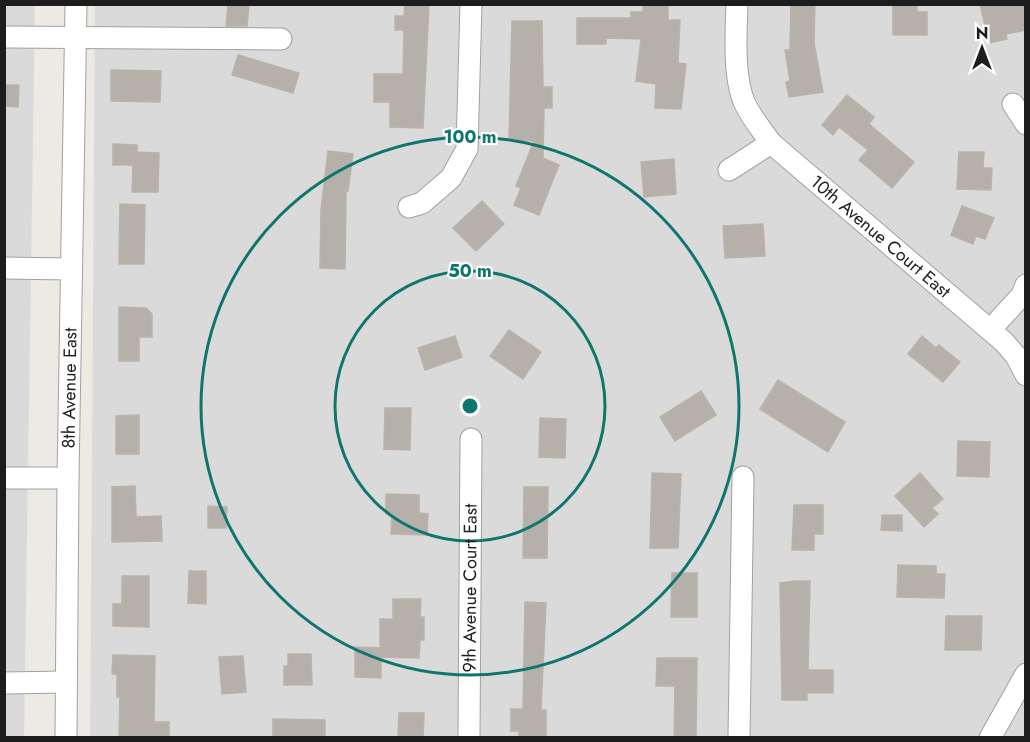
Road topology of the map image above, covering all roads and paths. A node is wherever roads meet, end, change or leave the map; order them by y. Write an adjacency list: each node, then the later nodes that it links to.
1 (76, 4): 5 (street, 8th Avenue East)
2 (471, 4): 11 (street)
3 (737, 4): 9 (street, 10th Avenue Court East)
4 (4, 37): 5 (street)
5 (75, 39): 6 (street); 13 (street, 8th Avenue East)
6 (281, 39)
7 (1012, 104): 8 (street)
8 (1026, 124)
9 (771, 143): 10 (street); 15 (street, 10th Avenue Court East)
10 (729, 170)
11 (409, 207)
12 (4, 268): 13 (street)
13 (71, 269): 20 (street, 8th Avenue East)
14 (1026, 285): 15 (street)
15 (990, 330): 16 (street, 10th Avenue Court East)
16 (1026, 375)
17 (471, 439): 25 (street, 9th Avenue Court East)
18 (743, 477): 26 (street)
19 (4, 478): 20 (street)
20 (68, 478): 23 (street, 8th Avenue East)
21 (1026, 674): 27 (street)
22 (4, 682): 23 (street)
23 (66, 682): 24 (street, 8th Avenue East)
24 (66, 738)
25 (469, 738)
26 (739, 738)
27 (990, 738)

